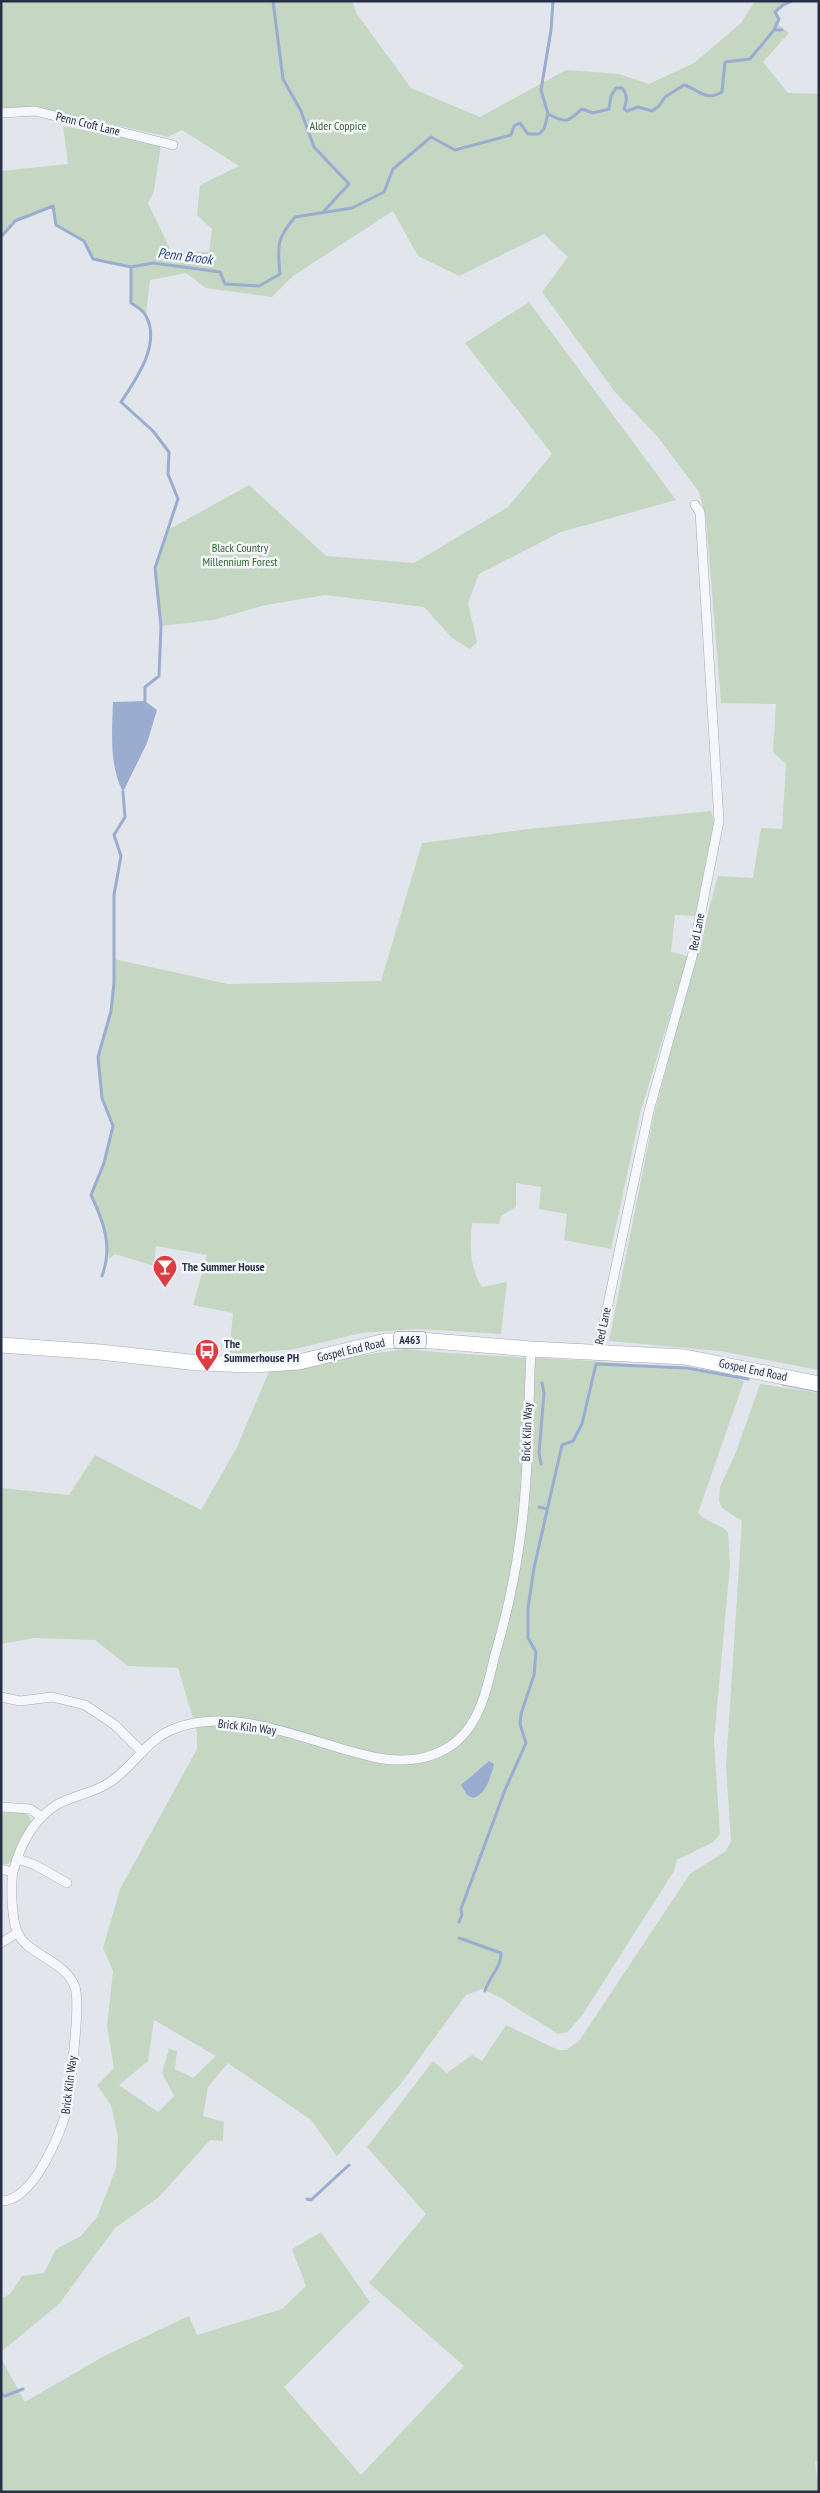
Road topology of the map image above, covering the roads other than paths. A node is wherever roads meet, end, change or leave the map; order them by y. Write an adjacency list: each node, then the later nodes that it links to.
1 (1, 113): 2 (street, Penn Croft Lane)
2 (173, 145)
3 (695, 505): 6 (street, Red Lane)
4 (1, 1346): 5 (main road, Gospel End Road / A463)
5 (531, 1349): 6 (main road, Gospel End Road / A463); 9 (street, Brick Kiln Way)
6 (598, 1352): 7 (main road, Gospel End Road / A463)
7 (819, 1384)
8 (1, 1698): 9 (street)
9 (141, 1751): 11 (street, Brick Kiln Way)
10 (1, 1808): 11 (street)
11 (42, 1817): 12 (street, Brick Kiln Way)
12 (18, 1859): 14 (street, Brick Kiln Way); 15 (street)
13 (1, 1869): 14 (street)
14 (13, 1872): 16 (street, Brick Kiln Way)
15 (67, 1882)
16 (17, 1933): 17 (street); 18 (street, Brick Kiln Way)
17 (1, 1943)
18 (1, 2201)

